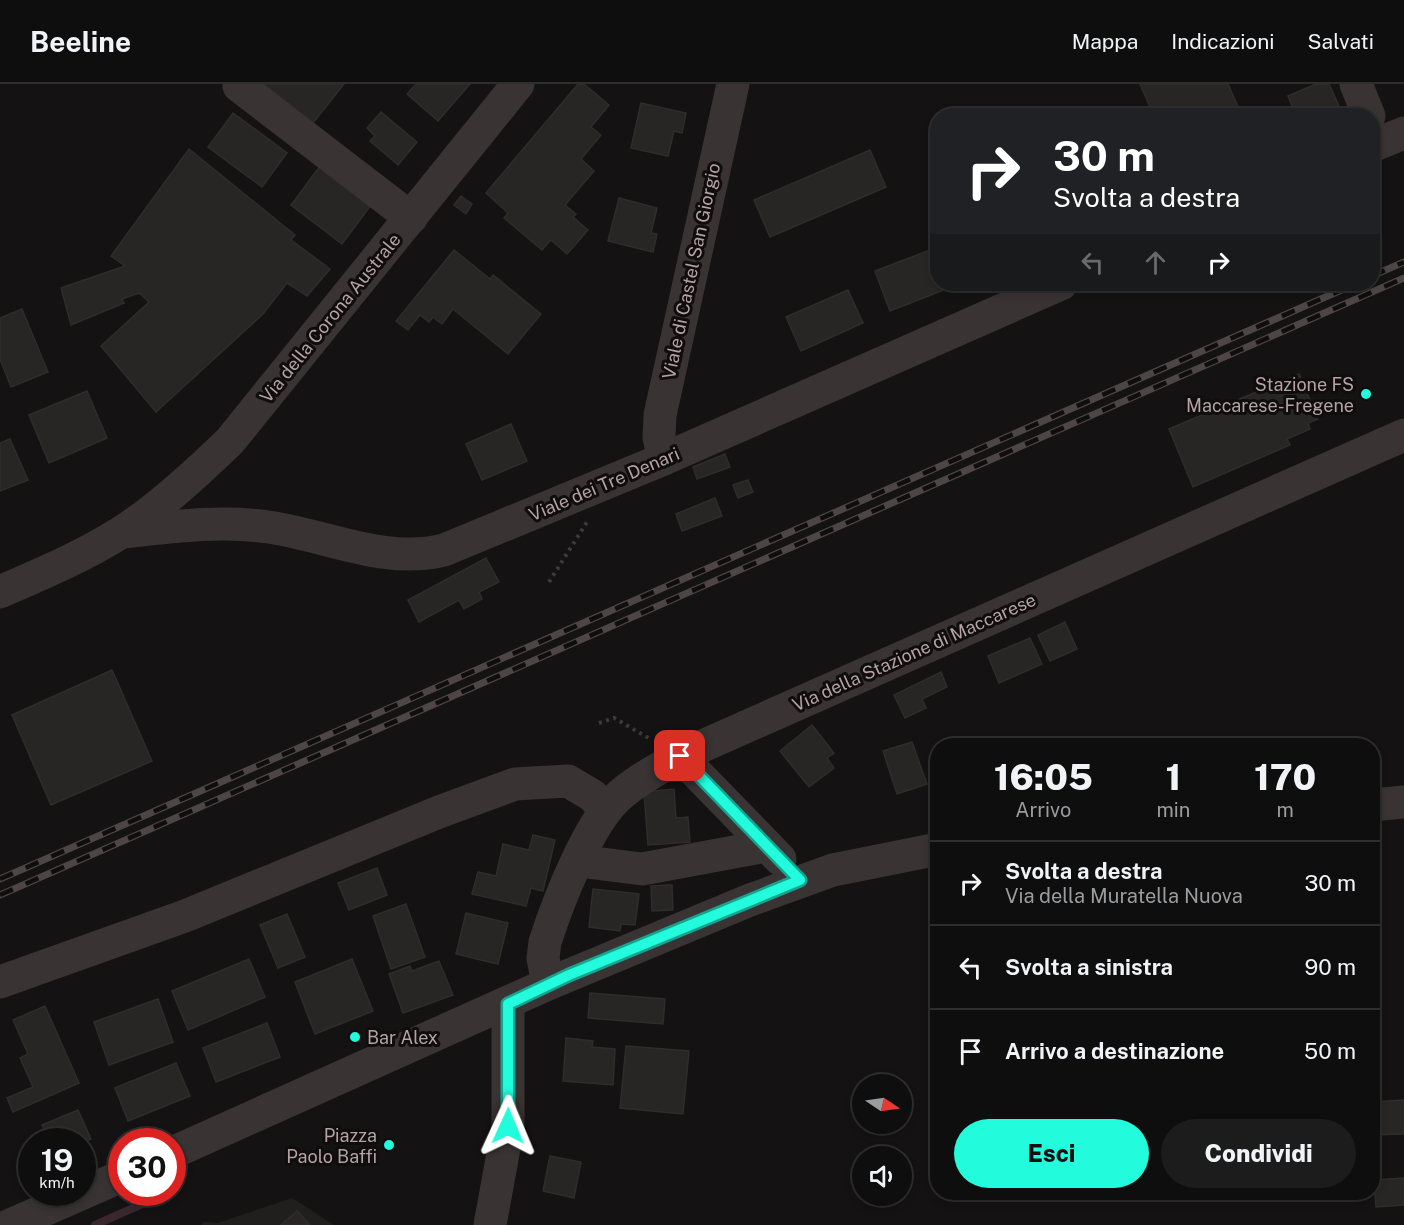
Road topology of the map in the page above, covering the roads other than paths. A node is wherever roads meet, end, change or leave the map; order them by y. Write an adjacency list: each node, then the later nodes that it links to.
1 (518, 84): 6 (street, Via della Corona Australe)
2 (733, 84): 9 (street, Viale di Castel San Giorgio)
3 (1356, 84): 5 (street)
4 (239, 86): 6 (street)
5 (1368, 108)
6 (411, 218): 10 (street, Via della Corona Australe)
7 (1046, 291): 9 (street, Viale dei Tre Denari)
8 (1404, 435): 12 (street, Via della Stazione di Maccarese)
9 (664, 459): 10 (street, Viale dei Tre Denari)
10 (122, 532): 11 (street)
11 (0, 592)
12 (680, 756): 15 (street, Via della Stazione di Maccarese); 16 (street)
13 (1404, 802): 14 (street)
14 (1380, 804)
15 (605, 811): 18 (street, Via della Stazione di Maccarese); 20 (street)
16 (768, 846): 18 (street); 19 (street)
17 (930, 850): 19 (street)
18 (579, 861): 21 (street, Via della Stazione di Maccarese)
19 (800, 880): 21 (street)
20 (0, 982)
21 (548, 984): 22 (street)
22 (508, 1004): 23 (street); 26 (street)
23 (186, 1147)
24 (108, 1182): 25 (street)
25 (10, 1225)
26 (490, 1225)

